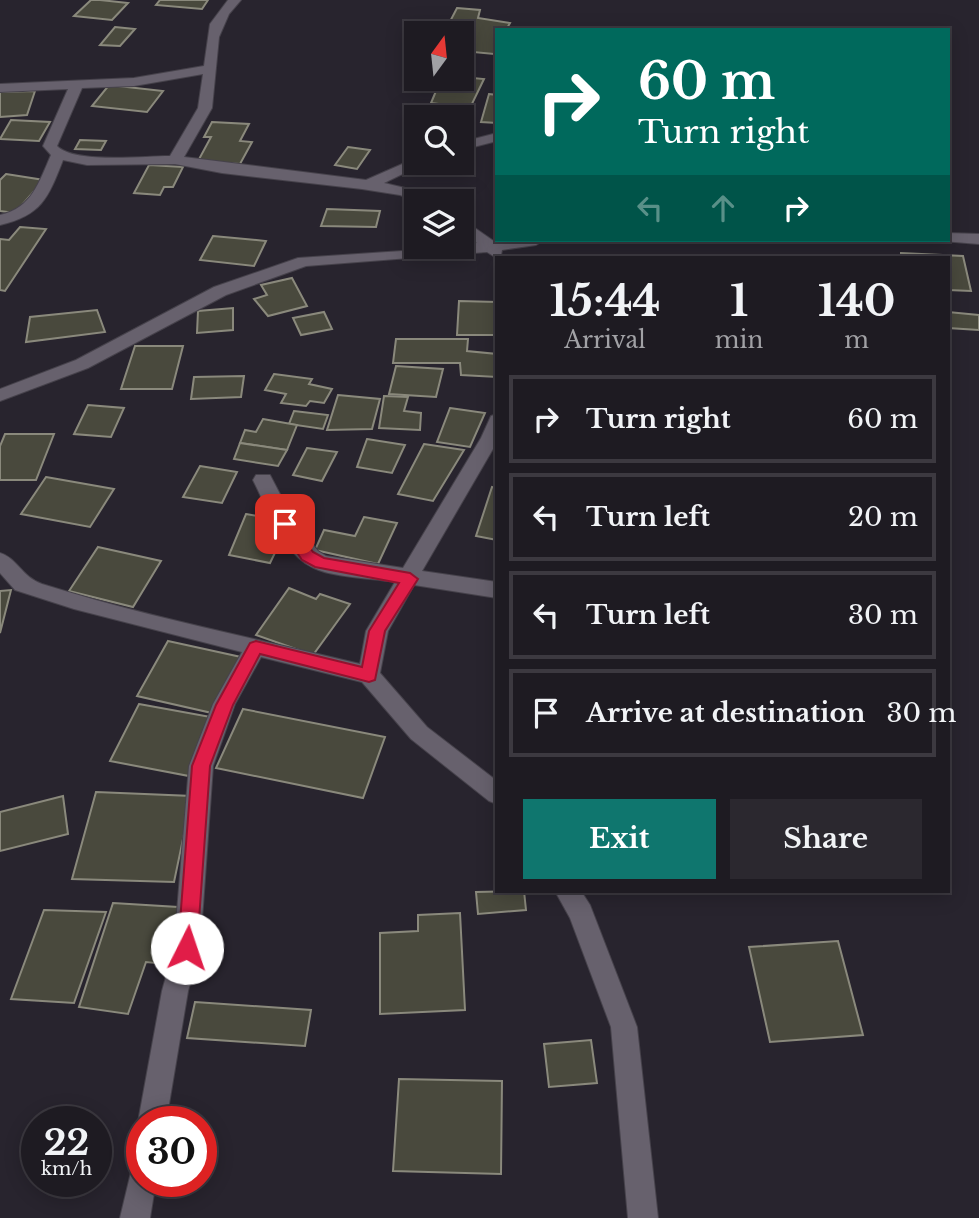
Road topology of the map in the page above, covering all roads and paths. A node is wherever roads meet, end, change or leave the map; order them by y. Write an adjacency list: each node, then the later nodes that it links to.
1 (235, 0): 2 (street)
2 (209, 69): 3 (street); 8 (street)
3 (76, 86): 4 (street); 7 (street)
4 (0, 88)
5 (495, 138): 6 (street)
6 (474, 143)
7 (58, 155): 8 (street); 12 (street)
8 (175, 160): 10 (street)
9 (404, 168): 10 (street)
10 (368, 185): 11 (street)
11 (404, 191)
12 (0, 220)
13 (474, 234): 17 (street)
14 (950, 238): 15 (street)
15 (979, 239)
16 (529, 242): 17 (street)
17 (495, 252): 18 (street)
18 (0, 395)
19 (495, 425): 22 (street)
20 (262, 480): 22 (street)
21 (0, 560): 24 (street)
22 (410, 579): 23 (street); 25 (street)
23 (495, 590)
24 (256, 647): 25 (street); 28 (street)
25 (369, 675): 26 (street)
26 (495, 791)
27 (568, 893): 31 (street)
28 (155, 1106)
29 (139, 1197): 30 (street)
30 (135, 1218)
31 (643, 1218)

